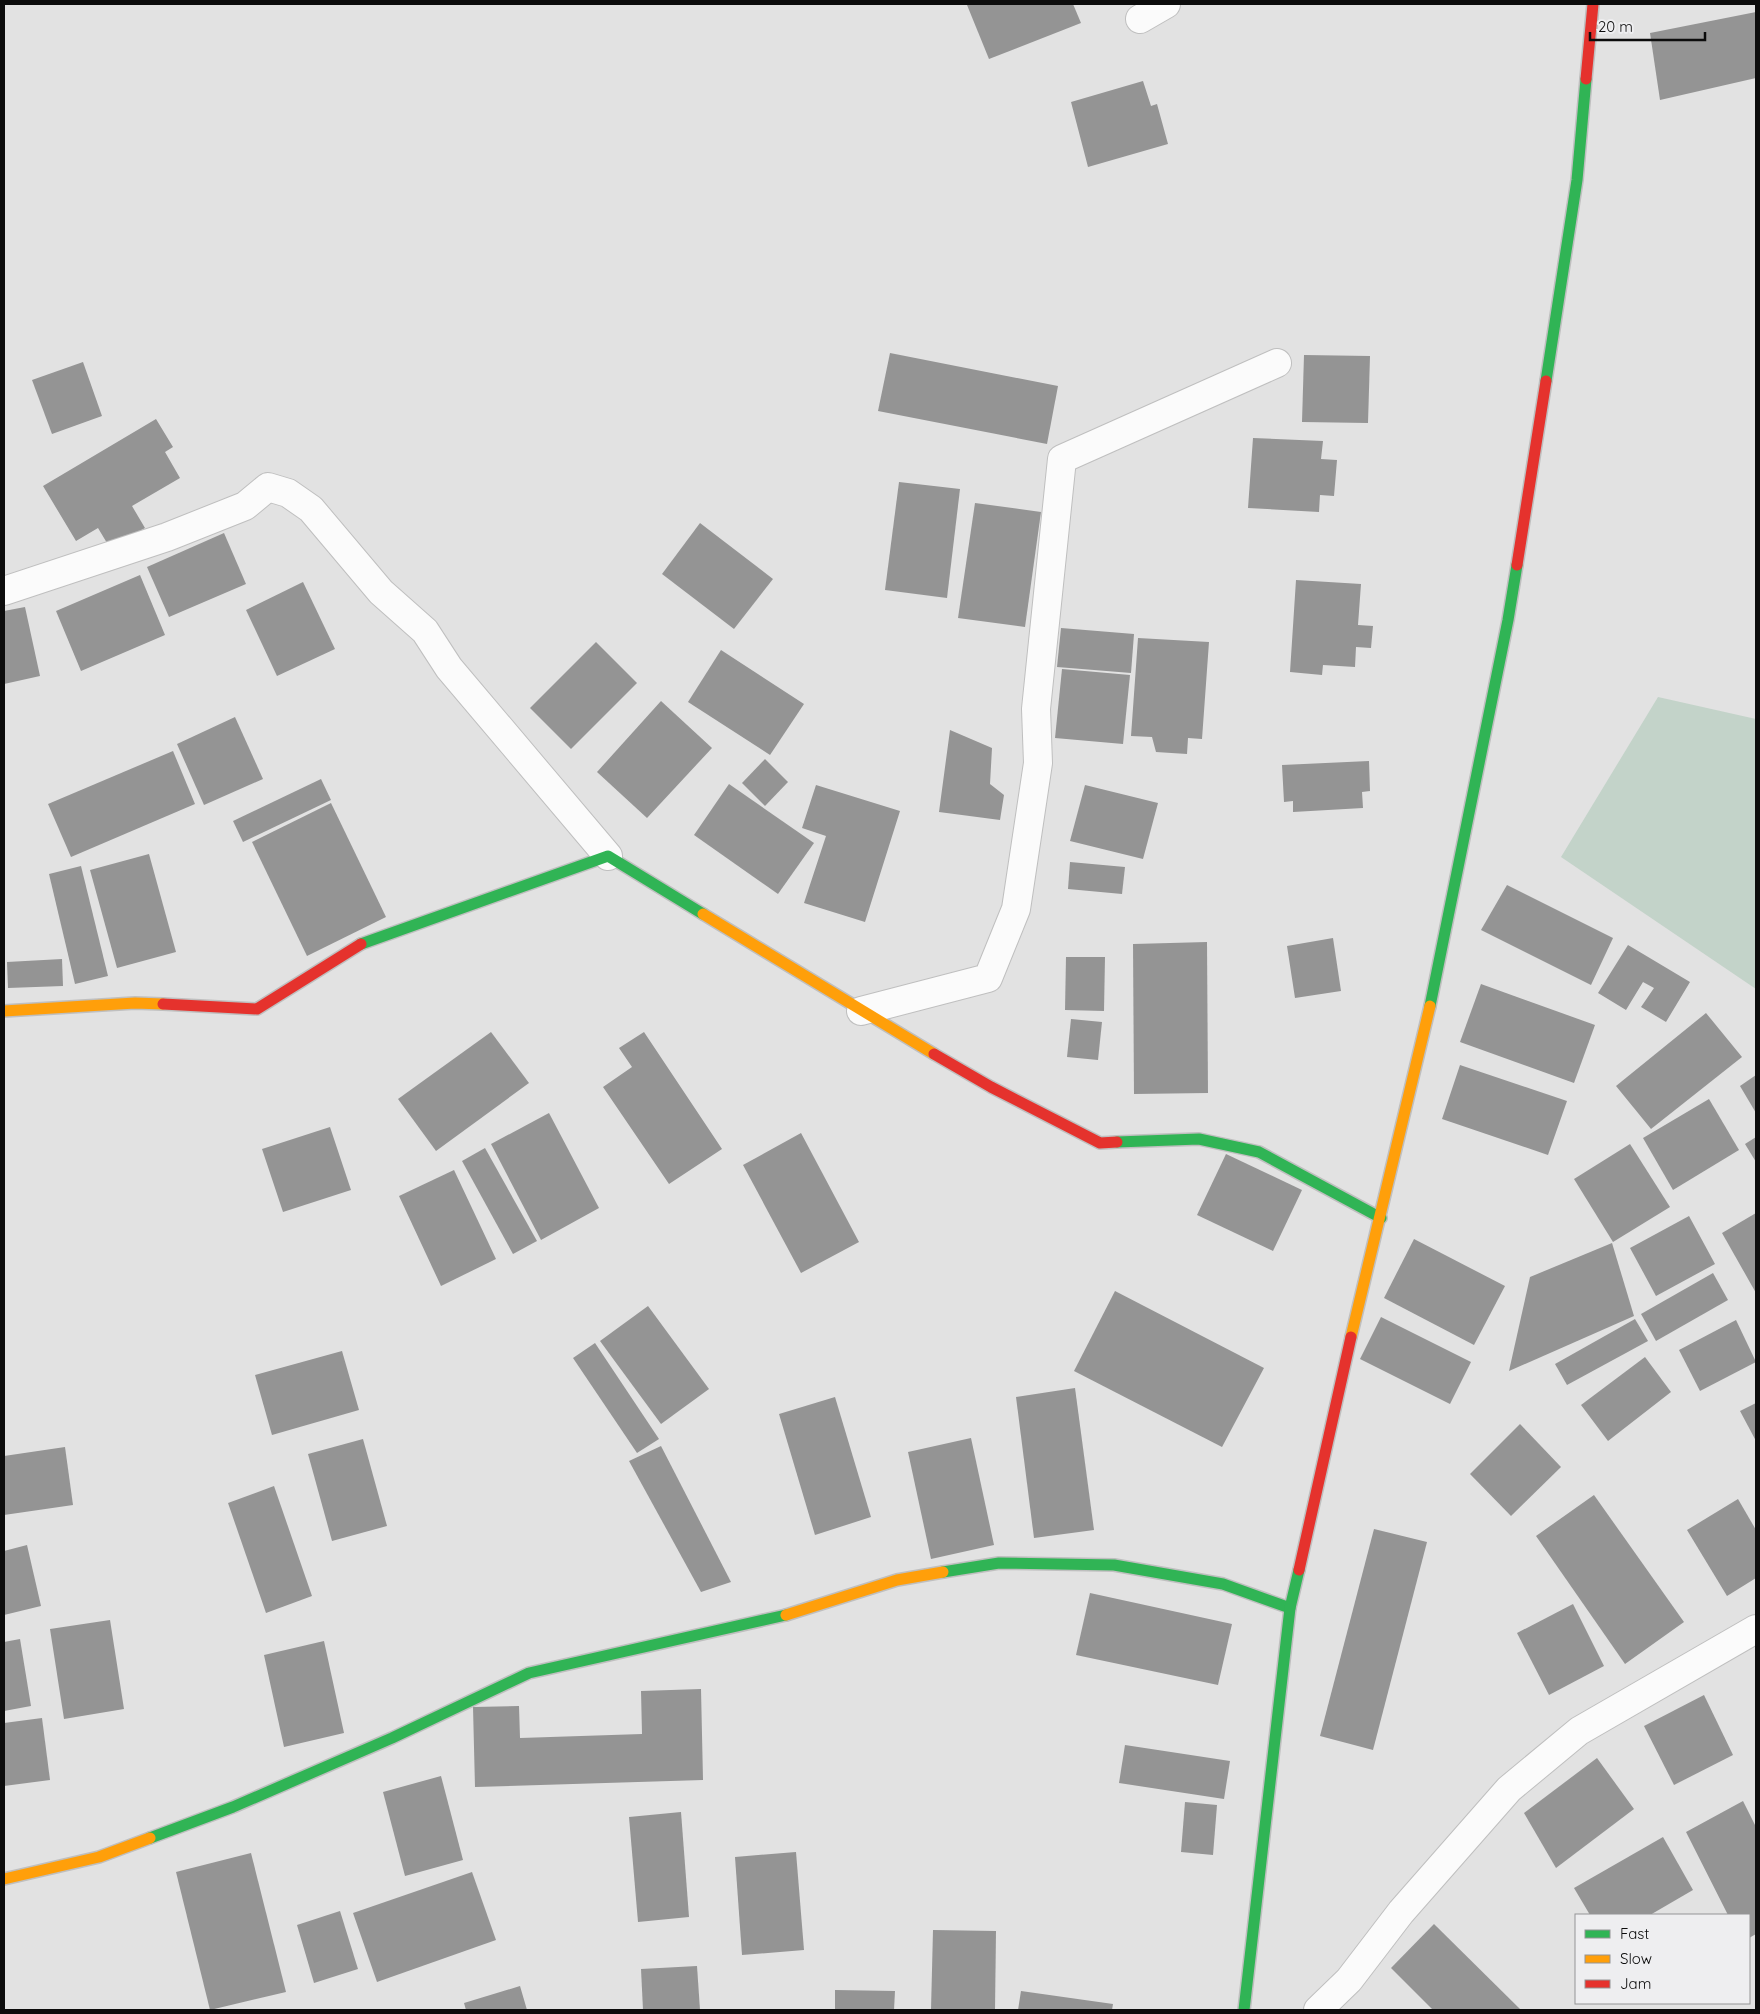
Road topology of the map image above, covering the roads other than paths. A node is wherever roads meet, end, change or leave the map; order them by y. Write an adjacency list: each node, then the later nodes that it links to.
1 (1166, 4): 3 (street)
2 (1593, 4): 9 (street)
3 (1140, 19)
4 (1276, 363): 8 (street)
5 (4, 591): 6 (street)
6 (608, 856): 7 (street); 8 (street)
7 (4, 1011)
8 (860, 1011): 9 (street)
9 (1381, 1218): 10 (street)
10 (1290, 1608): 12 (street); 13 (street)
11 (1756, 1629): 14 (street)
12 (4, 1879)
13 (1244, 2010)
14 (1318, 2010)

